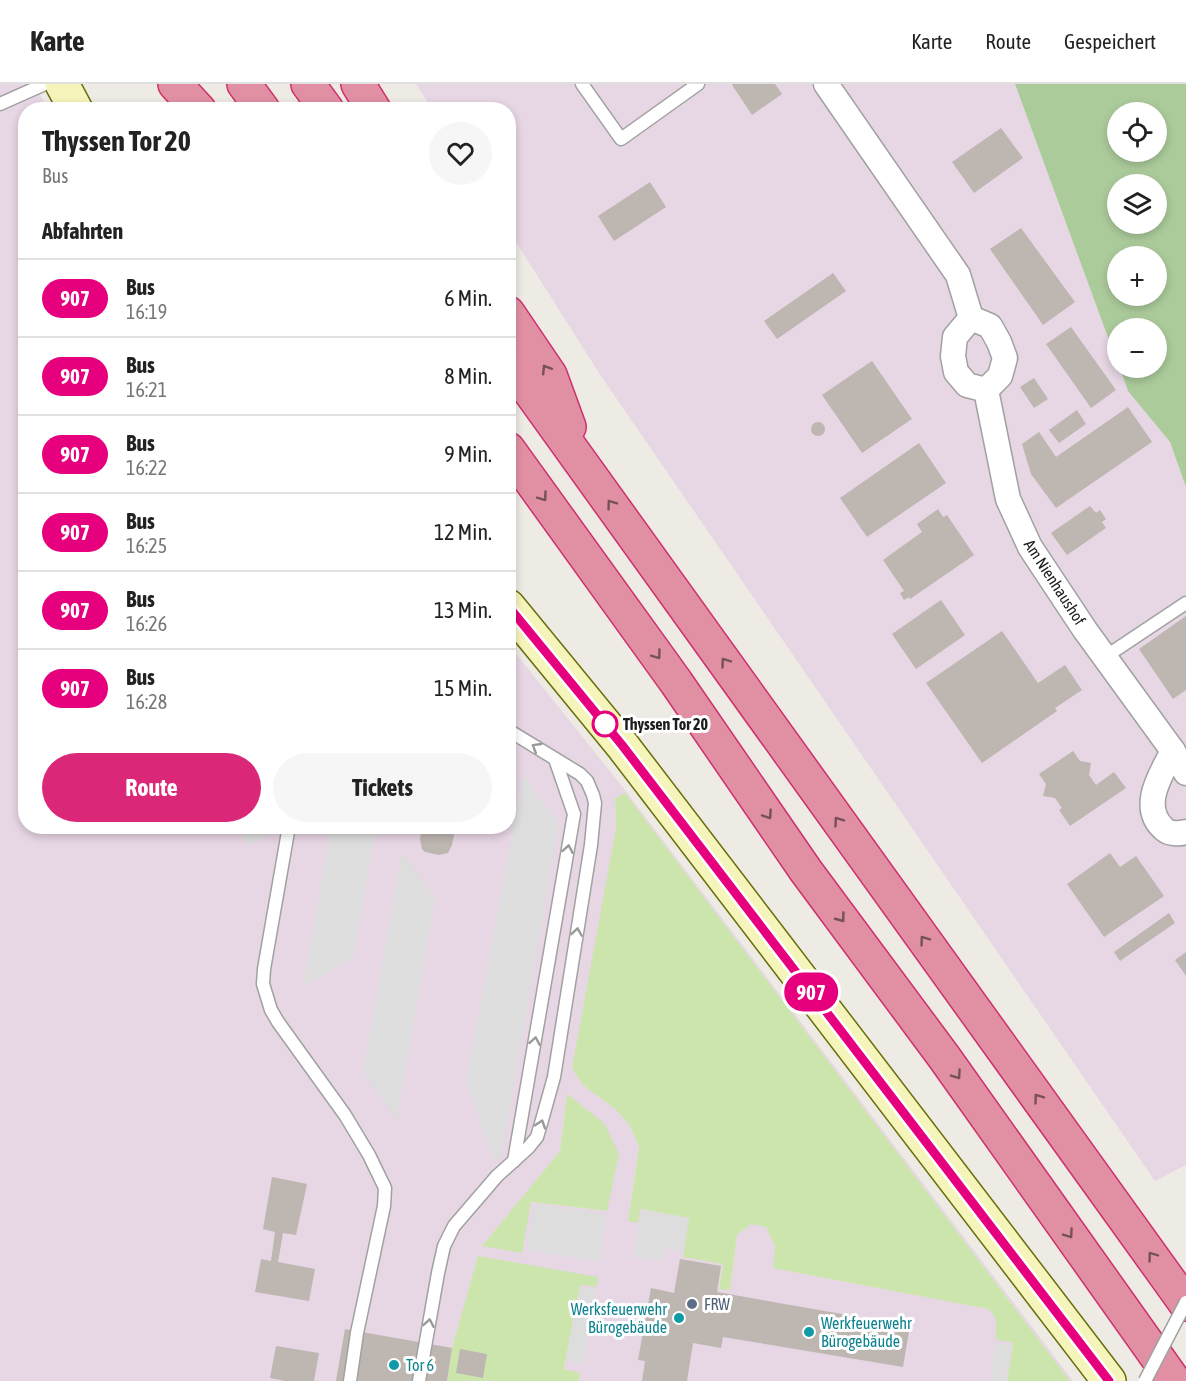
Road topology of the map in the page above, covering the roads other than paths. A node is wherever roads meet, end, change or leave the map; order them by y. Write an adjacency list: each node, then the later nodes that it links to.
1 (45, 84): 15 (lane)
2 (62, 84): 10 (street)
3 (175, 84): 11 (highway)
4 (244, 84): 12 (highway)
5 (308, 84): 13 (highway)
6 (358, 84): 14 (highway)
7 (582, 84): 8 (lane)
8 (698, 84)
9 (826, 84): 16 (street)
10 (71, 102)
11 (192, 102)
12 (257, 102)
13 (321, 102)
14 (369, 102)
15 (0, 104)
16 (971, 318): 19 (street); 19 (street)
17 (516, 325): 21 (highway, one-way to 17)
18 (516, 372): 21 (highway)
19 (986, 390): 24 (street, Am Nienhaushof)
20 (516, 460): 37 (highway, one-way to 37)
21 (581, 462): 32 (highway, one-way to 21)
22 (1186, 603): 24 (lane)
23 (516, 616): 35 (street)
24 (1105, 657): 26 (street, Am Nienhaushof)
25 (516, 735): 27 (lane, one-way to 25)
26 (1173, 751): 28 (street, Am Nienhaushof); 29 (street)
27 (555, 759): 31 (lane, one-way to 27); 31 (lane, one-way to 27)
28 (1186, 773)
29 (1186, 832)
30 (288, 834): 33 (lane)
31 (514, 1161): 34 (lane, one-way to 31)
32 (1186, 1303): 36 (lane, bridge)
33 (350, 1381)
34 (419, 1381)
35 (1109, 1381)
36 (1145, 1381)
37 (1174, 1381)

